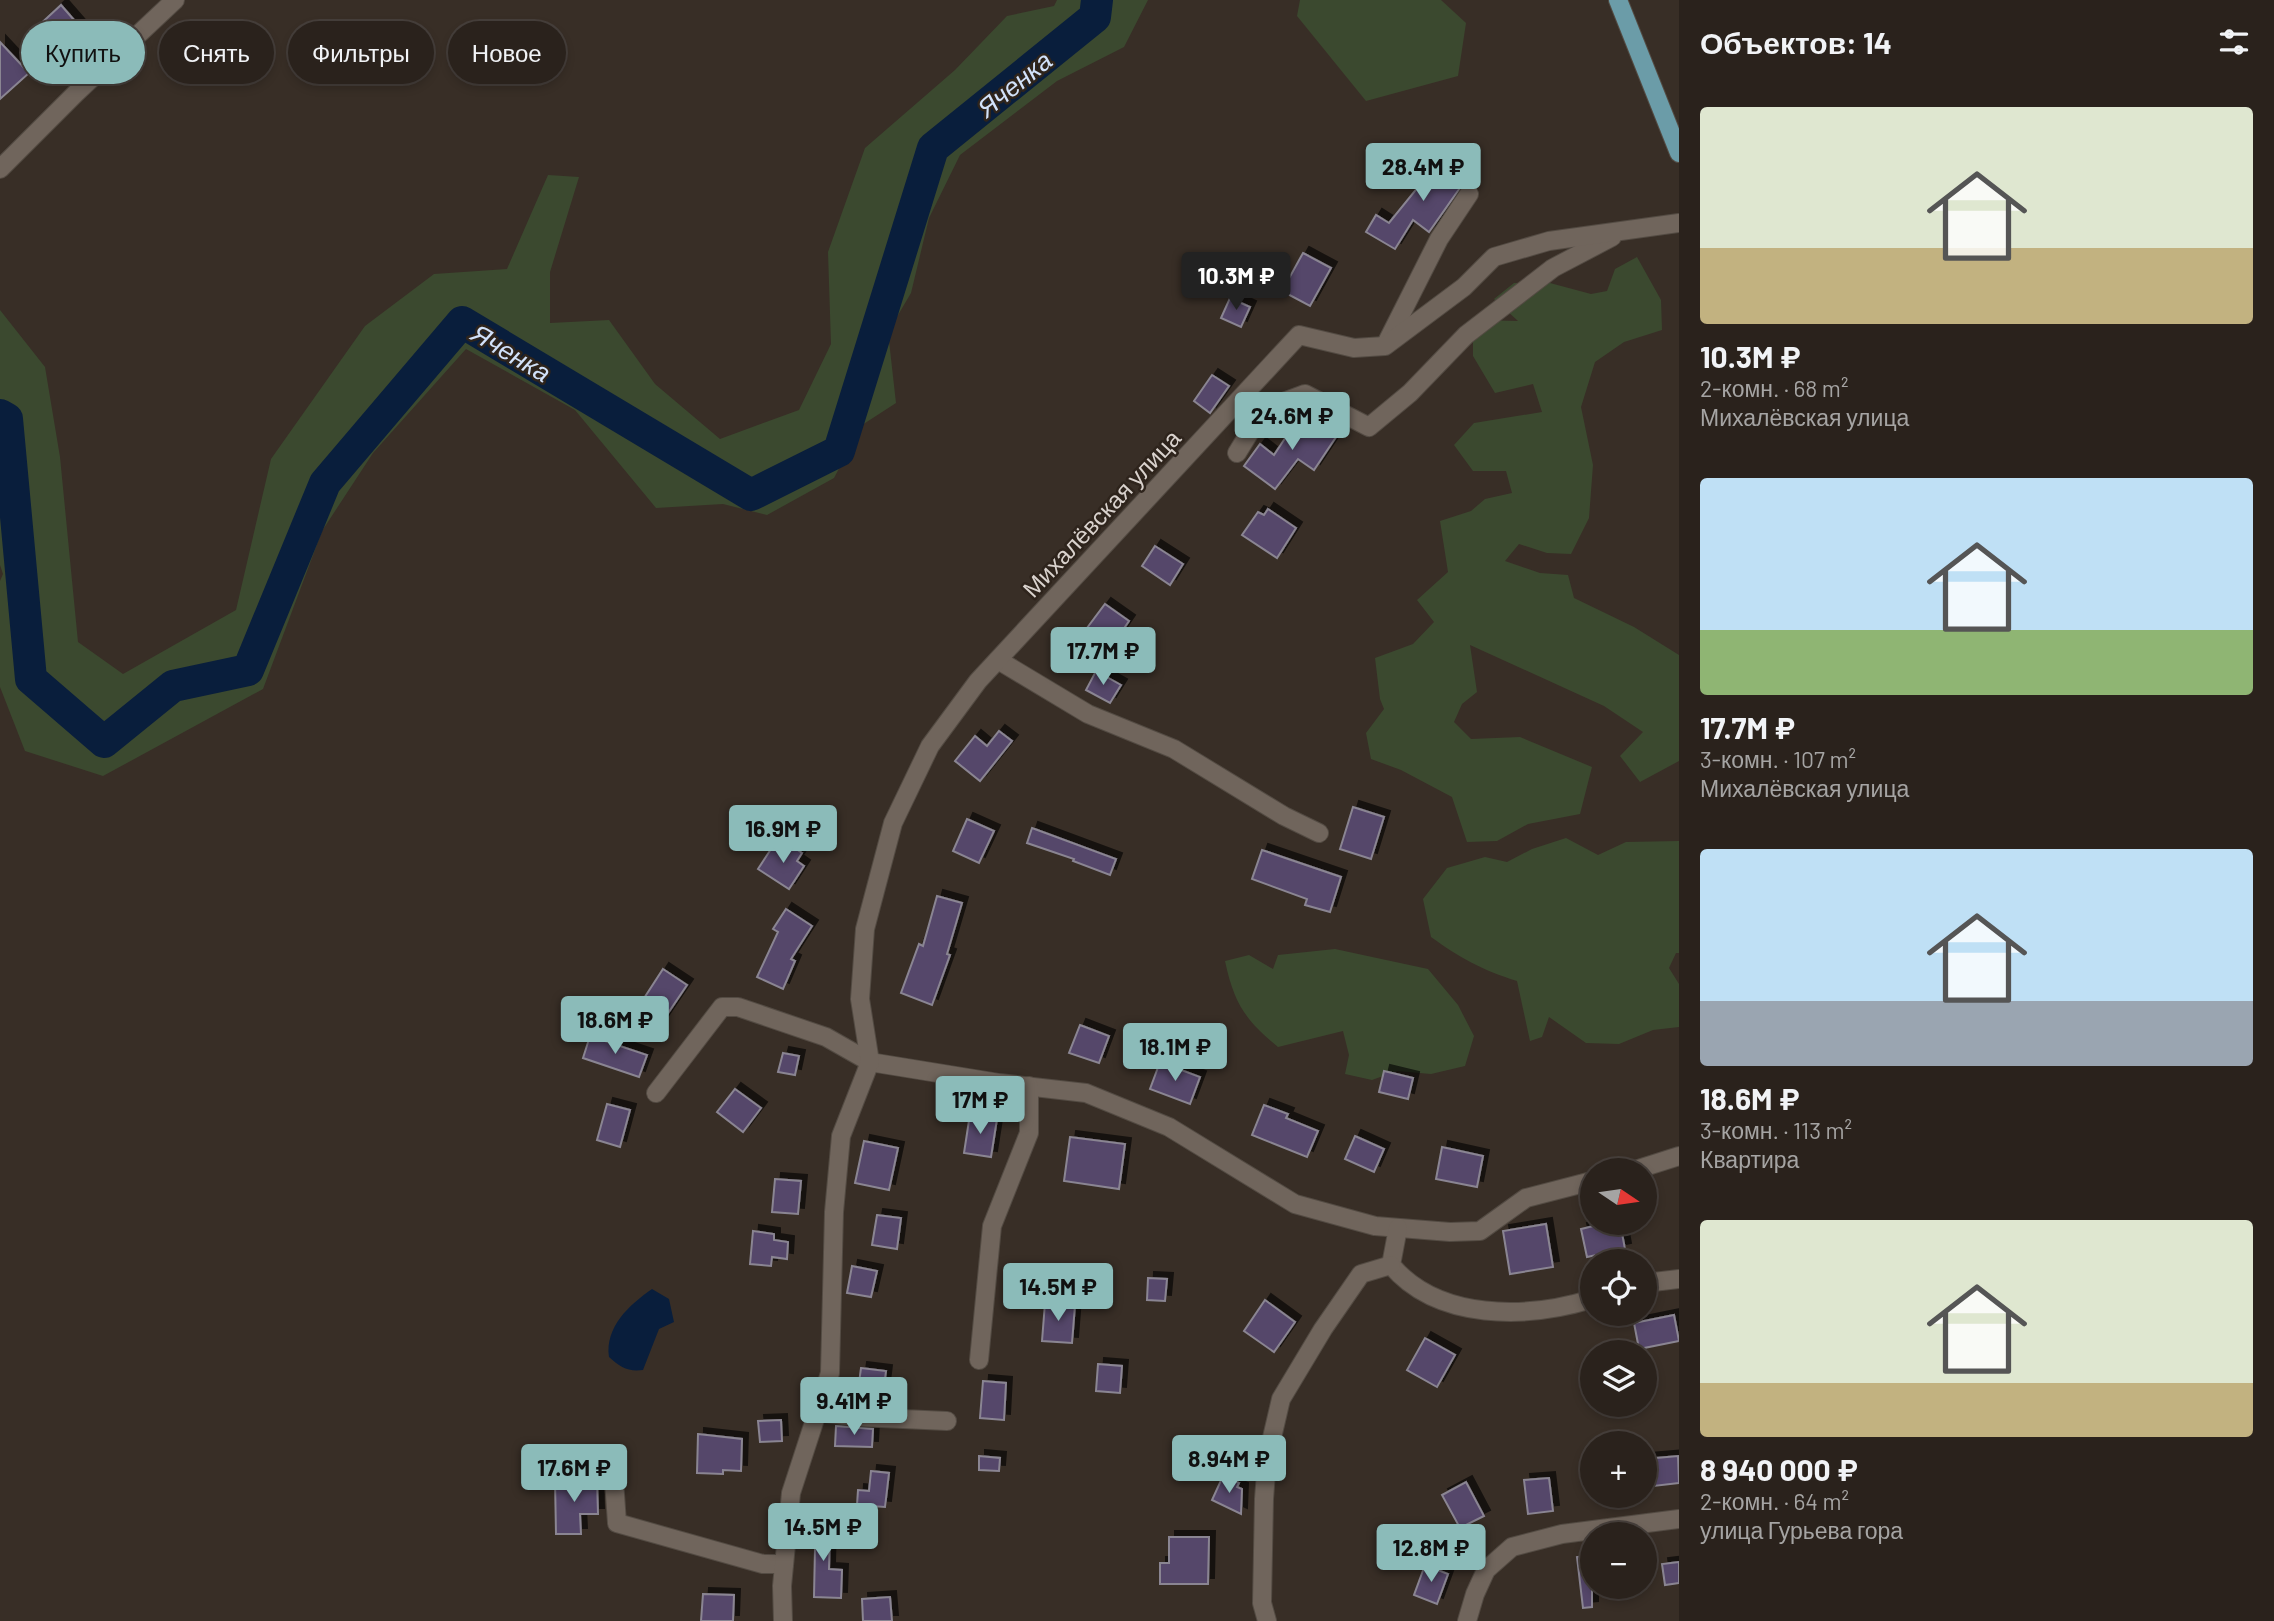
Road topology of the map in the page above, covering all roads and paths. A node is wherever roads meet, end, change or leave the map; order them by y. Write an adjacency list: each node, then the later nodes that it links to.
1 (175, 0): 4 (street)
2 (1618, 0): 3 (main road)
3 (1679, 152)
4 (0, 169)
5 (1469, 194): 8 (street)
6 (1679, 223): 7 (street)
7 (1624, 230): 8 (street); 9 (street)
8 (1385, 346): 10 (street, Михалёвская улица)
9 (1237, 453)
10 (998, 660): 11 (street); 12 (street, Михалёвская улица)
11 (1319, 833)
12 (870, 1062): 13 (street); 14 (street); 24 (street)
13 (1029, 1086): 18 (street); 23 (street)
14 (656, 1093)
15 (1679, 1156): 16 (street)
16 (1657, 1163)
17 (1580, 1184): 18 (street)
18 (1398, 1228): 19 (street)
19 (1391, 1265): 22 (street); 30 (street)
20 (1679, 1279): 21 (street)
21 (1657, 1282)
22 (1580, 1301)
23 (979, 1360)
24 (818, 1412): 25 (street); 28 (street)
25 (947, 1421)
26 (614, 1480): 28 (street)
27 (1679, 1519): 31 (street)
28 (784, 1564): 29 (street)
29 (783, 1621)
30 (1267, 1621)
31 (1467, 1621)

